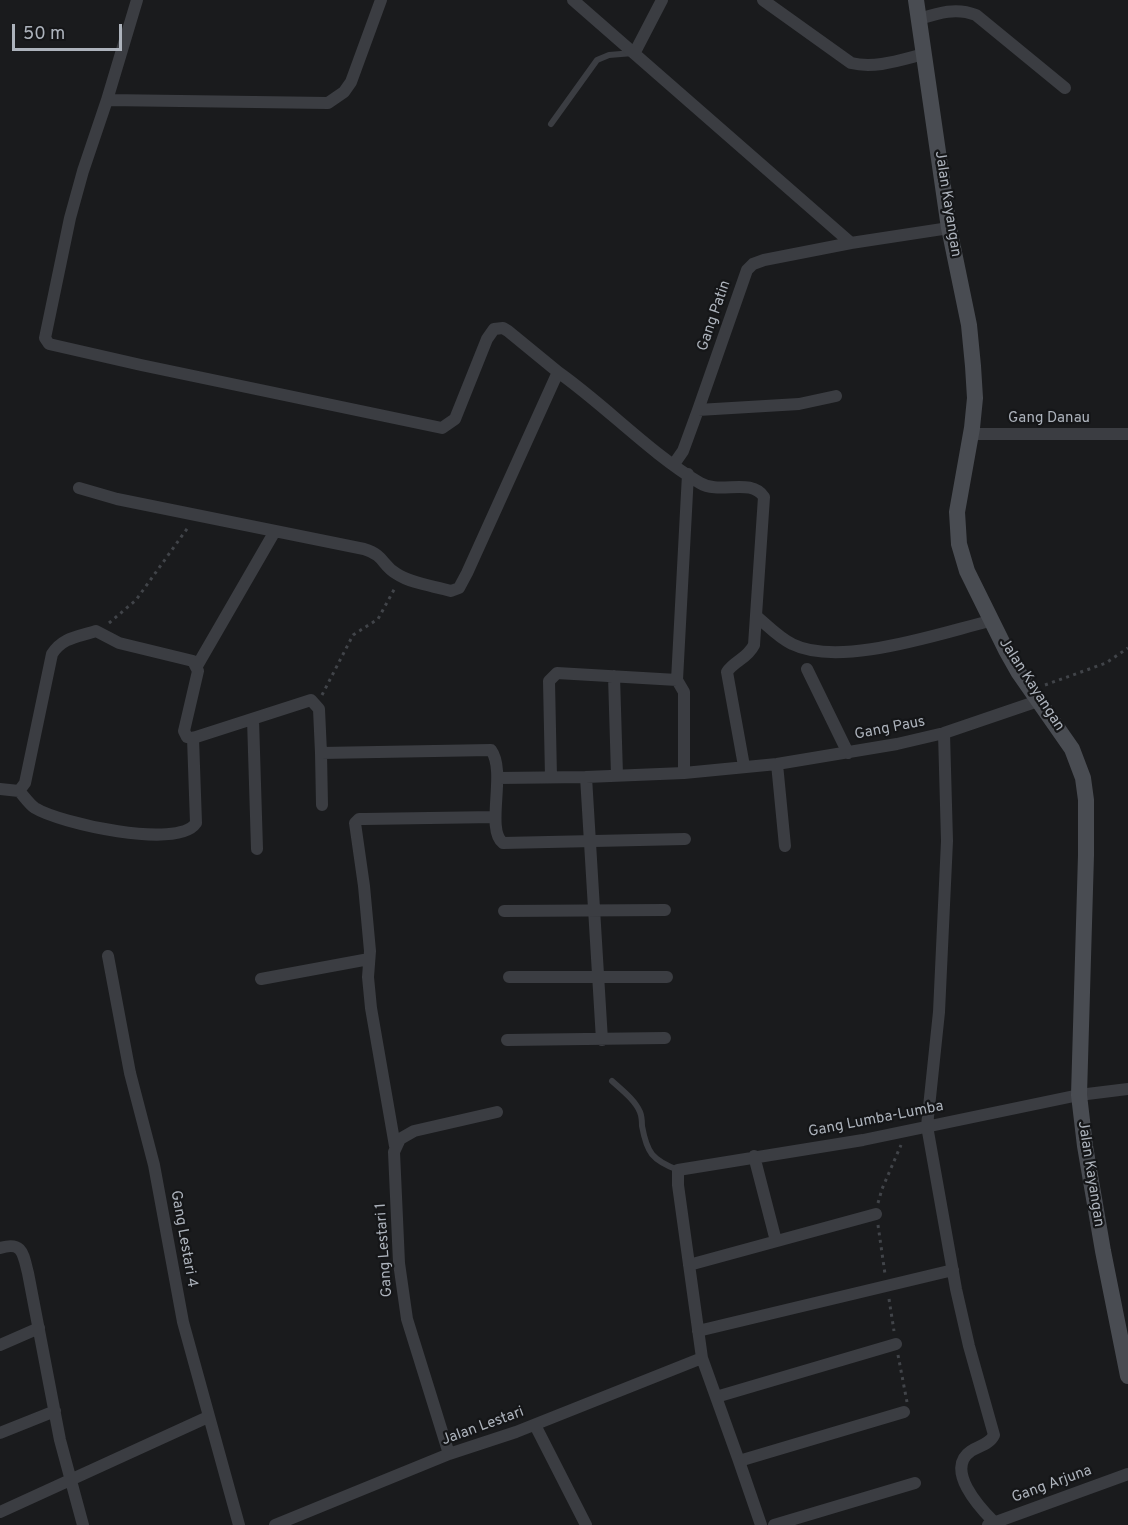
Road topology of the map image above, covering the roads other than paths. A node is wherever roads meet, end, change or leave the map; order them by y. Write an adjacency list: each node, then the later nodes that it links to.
1 (137, 0): 11 (street)
2 (381, 0): 11 (street)
3 (573, 0): 8 (street)
4 (662, 0): 8 (street)
5 (763, 0): 9 (street)
6 (916, 0): 7 (street, Jalan Kayangan)
7 (919, 20): 9 (street, Jalan Kayangan); 10 (street)
8 (635, 52): 12 (lane); 14 (street)
9 (924, 54): 13 (street, Jalan Kayangan)
10 (1065, 88)
11 (107, 100): 15 (street)
12 (550, 124)
13 (950, 228): 14 (street, Gang Patin); 18 (street, Jalan Kayangan)
14 (851, 243): 17 (street, Gang Patin)
15 (558, 372): 20 (street); 23 (street)
16 (836, 396): 17 (street)
17 (698, 410): 20 (street, Gang Patin)
18 (971, 434): 19 (street, Gang Danau); 25 (street, Jalan Kayangan)
19 (1128, 434)
20 (674, 464): 21 (street)
21 (688, 474): 24 (street); 29 (street)
22 (79, 488): 23 (street)
23 (275, 531): 26 (street)
24 (756, 616): 25 (street); 37 (street)
25 (990, 621): 30 (street, Jalan Kayangan)
26 (197, 666): 33 (street); 44 (street)
27 (807, 669): 35 (street)
28 (614, 676): 29 (street); 39 (street); 40 (street)
29 (677, 680): 38 (street)
30 (1034, 696): 32 (street, Gang Paus); 65 (street, Jalan Kayangan)
31 (253, 719): 33 (street); 34 (street); 50 (street)
32 (944, 733): 35 (street, Gang Paus); 67 (street)
33 (193, 738): 44 (street)
34 (321, 753): 42 (street); 45 (street)
35 (848, 753): 36 (street, Gang Paus)
36 (777, 764): 37 (street, Gang Paus); 49 (street)
37 (744, 766): 38 (street, Gang Paus)
38 (684, 773): 39 (street, Gang Paus)
39 (617, 776): 41 (street, Gang Paus)
40 (551, 777): 41 (street, Gang Paus); 42 (street, Gang Paus)
41 (586, 777): 48 (street)
42 (498, 778): 46 (street)
43 (0, 789): 44 (street)
44 (19, 791)
45 (322, 805)
46 (495, 817): 48 (street); 55 (street, Gang Lestari 1)
47 (685, 839): 48 (street)
48 (590, 842): 51 (street)
49 (785, 846)
50 (257, 849)
51 (594, 909): 52 (street); 53 (street); 56 (street)
52 (665, 910)
53 (504, 911)
54 (108, 956): 85 (street, Gang Lestari 4)
55 (369, 959): 59 (street); 68 (street, Gang Lestari 1)
56 (598, 976): 57 (street); 58 (street); 62 (street)
57 (509, 977)
58 (667, 977)
59 (261, 979)
60 (665, 1038): 62 (street)
61 (507, 1040): 62 (street)
62 (602, 1040)
63 (612, 1082): 70 (lane)
64 (1128, 1089): 65 (street, Gang Lumba-Lumba)
65 (1079, 1095): 67 (street, Gang Lumba-Lumba); 81 (street, Jalan Kayangan)
66 (497, 1112): 68 (street)
67 (927, 1126): 69 (street, Gang Lumba-Lumba); 75 (street)
68 (395, 1146): 88 (street, Gang Lestari 1)
69 (754, 1156): 70 (street, Gang Lumba-Lumba); 72 (street)
70 (678, 1170): 74 (street)
71 (876, 1214): 72 (street)
72 (776, 1241): 74 (street)
73 (6, 1247): 76 (street)
74 (689, 1265): 77 (street)
75 (953, 1270): 77 (street); 94 (street)
76 (39, 1328): 79 (street); 83 (street)
77 (698, 1331): 80 (street)
78 (896, 1344): 82 (street)
79 (0, 1345)
80 (702, 1358): 82 (street); 86 (street, Jalan Lestari)
81 (1128, 1376)
82 (716, 1397): 89 (street)
83 (55, 1411): 87 (street); 91 (street)
84 (904, 1412): 89 (street)
85 (208, 1417): 91 (street); 96 (street, Gang Lestari 4)
86 (535, 1425): 88 (street, Jalan Lestari); 98 (street)
87 (0, 1432)
88 (449, 1455): 97 (street, Jalan Lestari)
89 (739, 1461): 99 (street)
90 (1128, 1474): 94 (street, Gang Arjuna)
91 (70, 1479): 93 (street); 95 (street)
92 (915, 1483): 100 (street)
93 (0, 1512)
94 (990, 1524)
95 (83, 1525)
96 (239, 1525)
97 (275, 1525)
98 (586, 1525)
99 (761, 1525)
100 (774, 1525)

